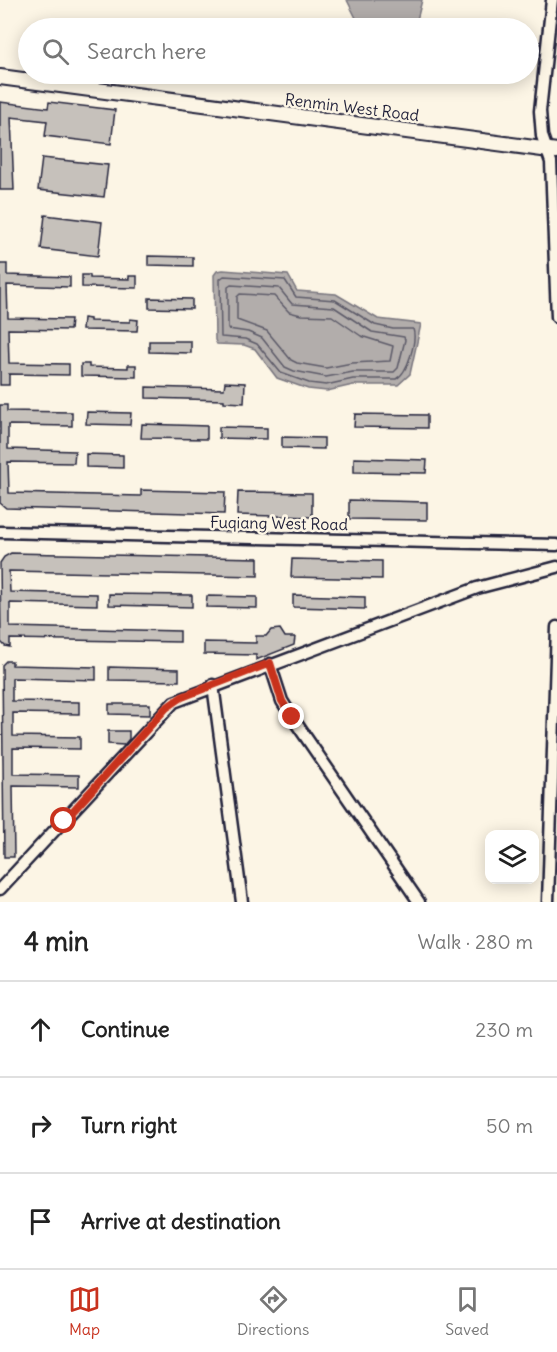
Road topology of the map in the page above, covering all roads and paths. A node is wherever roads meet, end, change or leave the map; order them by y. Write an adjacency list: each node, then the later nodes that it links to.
1 (552, 0): 5 (street)
2 (0, 77): 3 (main road, Renmin West Road)
3 (18, 79)
4 (53, 84): 5 (main road, Renmin West Road)
5 (552, 150): 6 (street)
6 (555, 216): 7 (street)
7 (557, 306): 8 (street)
8 (557, 316)
9 (0, 532): 10 (street, Fuqiang West Road)
10 (557, 545)
11 (557, 567): 13 (street)
12 (557, 627): 18 (street)
13 (270, 663): 14 (street); 17 (street)
14 (213, 685): 15 (street); 16 (street)
15 (0, 889)
16 (242, 902)
17 (419, 902)
18 (548, 902)

